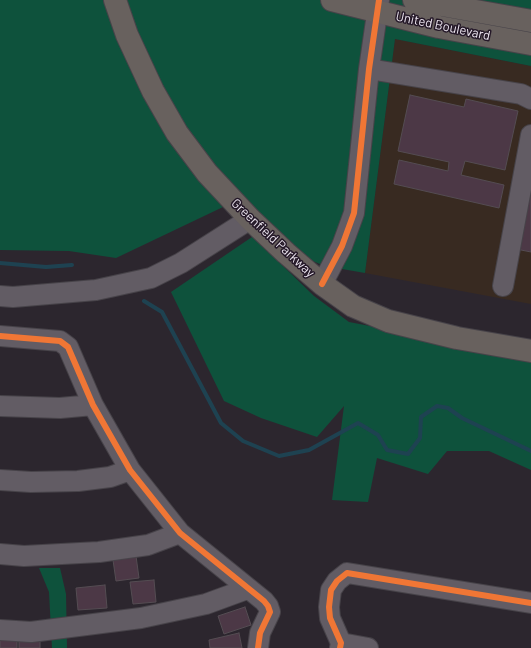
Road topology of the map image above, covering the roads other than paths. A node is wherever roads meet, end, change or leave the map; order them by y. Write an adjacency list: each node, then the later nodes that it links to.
1 (115, 0): 10 (main road, Greenfield Parkway)
2 (332, 0): 4 (main road, United Boulevard)
3 (414, 0): 5 (main road, United Boulevard)
4 (378, 6): 6 (main road, United Boulevard); 7 (street)
5 (531, 21)
6 (531, 44)
7 (369, 69): 8 (street); 11 (street)
8 (531, 99)
9 (531, 135): 12 (street)
10 (250, 219): 11 (main road, Greenfield Parkway); 13 (street)
11 (322, 284): 15 (main road, Greenfield Parkway)
12 (503, 286)
13 (0, 296)
14 (0, 336): 16 (street)
15 (531, 351)
16 (93, 405): 17 (street); 18 (street)
17 (0, 406)
18 (130, 470): 19 (street); 20 (street)
19 (0, 480)
20 (180, 533): 21 (street); 22 (street)
21 (0, 554)
22 (247, 589): 24 (street); 26 (street)
23 (531, 603): 25 (street)
24 (0, 630)
25 (341, 646): 27 (street)
26 (258, 648)
27 (368, 648)

